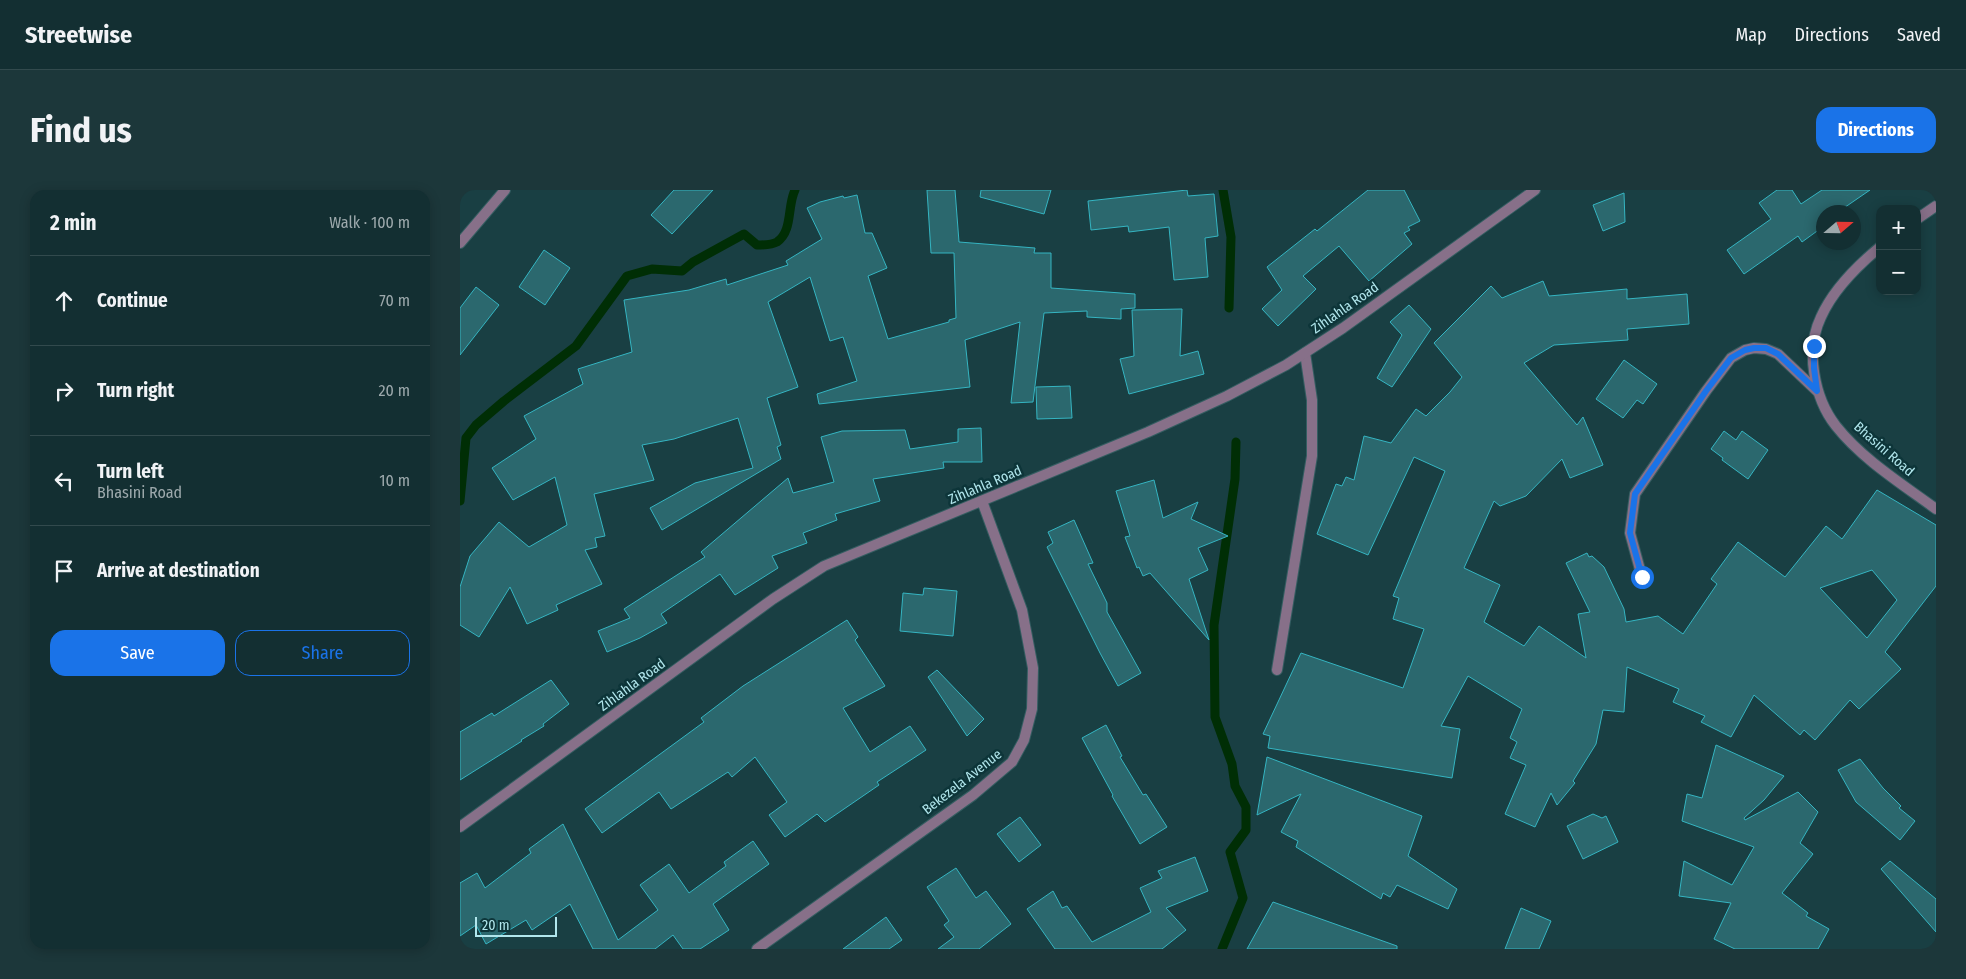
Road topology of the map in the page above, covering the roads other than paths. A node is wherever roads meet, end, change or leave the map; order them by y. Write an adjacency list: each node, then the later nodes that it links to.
1 (505, 190): 5 (street)
2 (1535, 190): 7 (street, Zihlahla Road)
3 (1936, 206): 4 (street)
4 (1921, 216)
5 (460, 243)
6 (1876, 250): 8 (street, Bhasini Road)
7 (1305, 353): 9 (street, Zihlahla Road); 12 (street)
8 (1817, 391): 10 (street, Bhasini Road); 11 (street)
9 (982, 502): 13 (street, Zihlahla Road); 14 (street, Bekezela Avenue)
10 (1936, 509)
11 (1642, 577)
12 (1277, 670)
13 (460, 827)
14 (757, 949)

